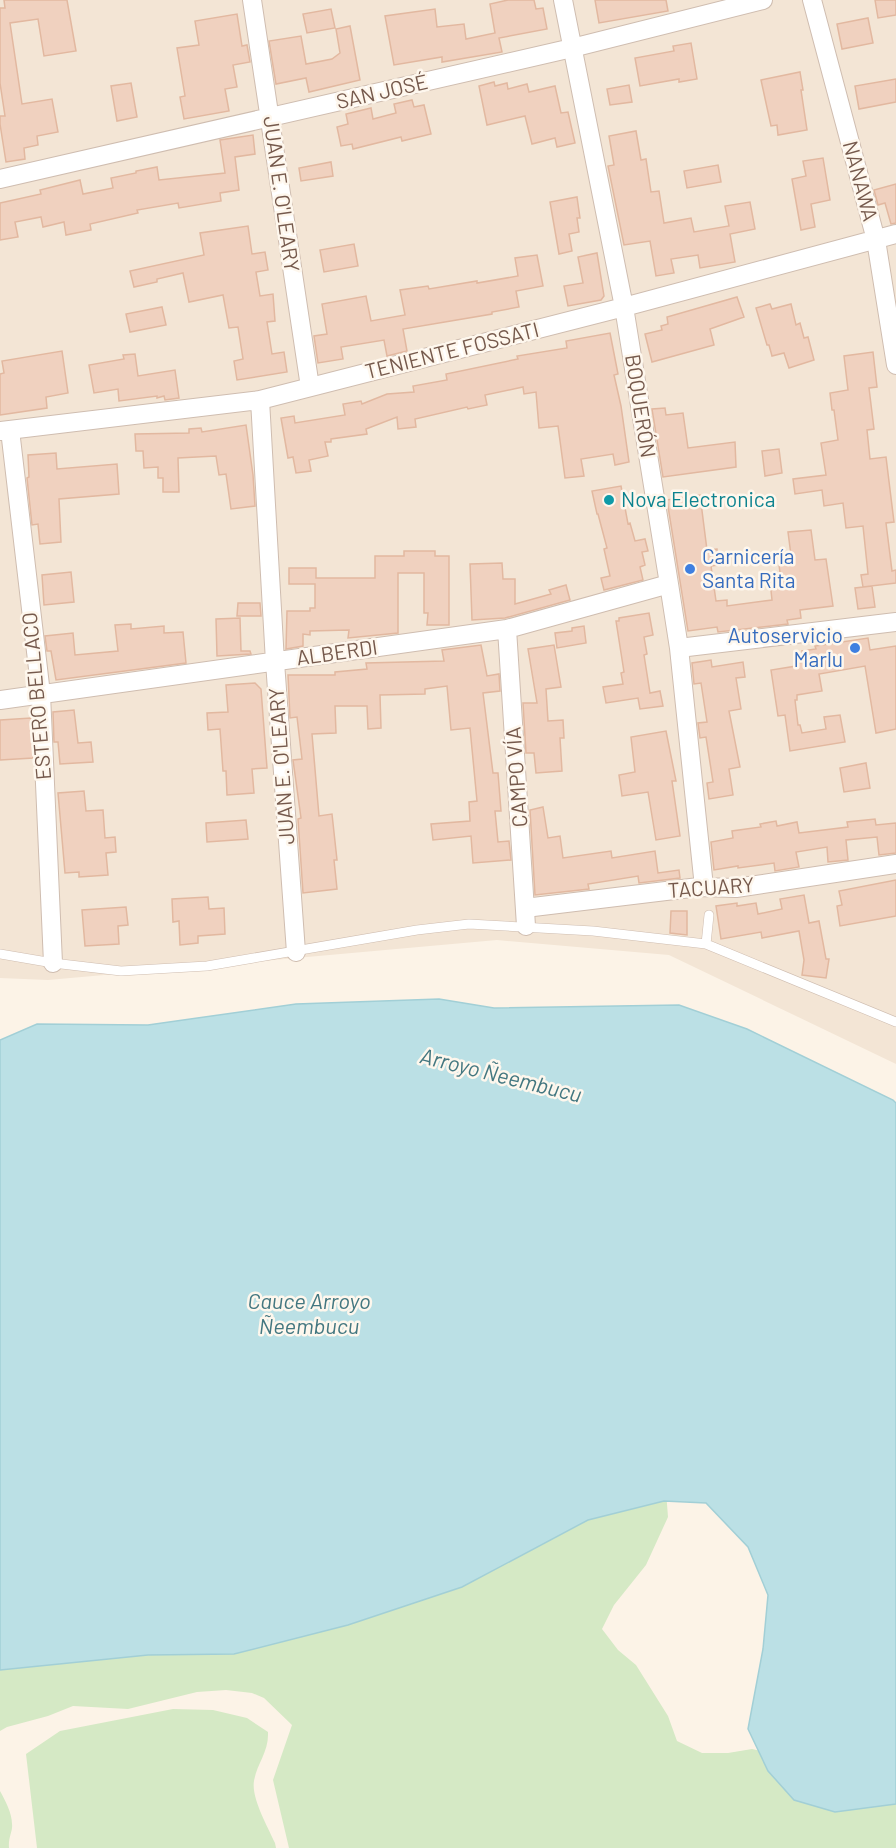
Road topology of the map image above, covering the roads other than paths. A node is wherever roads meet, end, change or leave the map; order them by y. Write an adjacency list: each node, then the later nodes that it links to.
1 (252, 0): 6 (street, JUAN E. O'LEARY)
2 (563, 0): 5 (street, BOQUERÓN)
3 (764, 0): 5 (street, SAN JOSÉ)
4 (812, 0): 9 (street, NANAWA)
5 (572, 48): 6 (street, SAN JOSÉ); 10 (street, BOQUERÓN)
6 (270, 118): 7 (street, SAN JOSÉ); 12 (street, JUAN E. O'LEARY)
7 (0, 179)
8 (896, 234): 9 (street, TENIENTE FOSSATI)
9 (876, 240): 10 (street, TENIENTE FOSSATI); 11 (street, NANAWA)
10 (624, 307): 12 (street, TENIENTE FOSSATI); 15 (street, BOQUERÓN)
11 (896, 365)
12 (310, 387): 13 (street, TENIENTE FOSSATI)
13 (260, 400): 14 (street, TENIENTE FOSSATI); 19 (street, JUAN E. O'LEARY)
14 (5, 431): 20 (street, ESTERO BELLACO)
15 (669, 584): 17 (street, ALBERDI); 18 (street, BOQUERÓN)
16 (896, 622): 18 (street)
17 (507, 628): 19 (street, ALBERDI); 24 (street, CAMPO VÍA)
18 (679, 648): 23 (street, BOQUERÓN)
19 (275, 662): 20 (street, ALBERDI); 28 (street, JUAN E. O'LEARY)
20 (41, 694): 21 (street, ALBERDI); 30 (street, ESTERO BELLACO)
21 (0, 700)
22 (896, 864): 23 (street, TACUARY)
23 (704, 887): 24 (street, TACUARY)
24 (525, 908): 26 (street, CAMPO VÍA)
25 (709, 915): 27 (lane)
26 (526, 926): 27 (lane); 28 (lane)
27 (706, 944): 31 (lane)
28 (296, 952): 30 (lane)
29 (0, 954): 30 (lane)
30 (53, 963)
31 (896, 1022)

